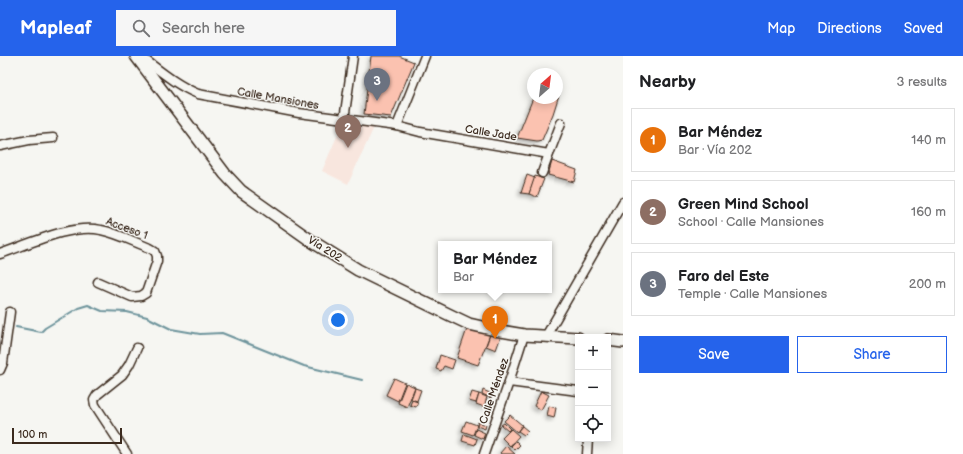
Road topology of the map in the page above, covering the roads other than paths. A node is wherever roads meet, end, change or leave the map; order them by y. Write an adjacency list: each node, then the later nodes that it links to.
1 (136, 56): 16 (main road, Vía 202)
2 (140, 56): 5 (street, Calle Mansiones)
3 (353, 56): 5 (street)
4 (425, 56): 7 (street)
5 (344, 120): 7 (street, Calle Mansiones)
6 (561, 123): 10 (street)
7 (397, 126): 10 (street, Calle Jade)
8 (53, 138): 9 (street)
9 (0, 146)
10 (549, 154): 11 (street)
11 (542, 173)
12 (623, 202): 17 (street)
13 (0, 254): 14 (street, Acceso 1)
14 (98, 282)
15 (10, 312): 22 (street)
16 (524, 335): 17 (main road, Vía 202); 23 (street, Calle Méndez)
17 (546, 336): 18 (main road, Vía 202)
18 (575, 338)
19 (611, 340): 20 (main road)
20 (623, 342)
21 (137, 348): 26 (street)
22 (0, 370)
23 (509, 382): 24 (street); 27 (street, Calle Méndez)
24 (575, 391)
25 (588, 442): 28 (street)
26 (127, 454)
27 (484, 454)
28 (587, 454)

